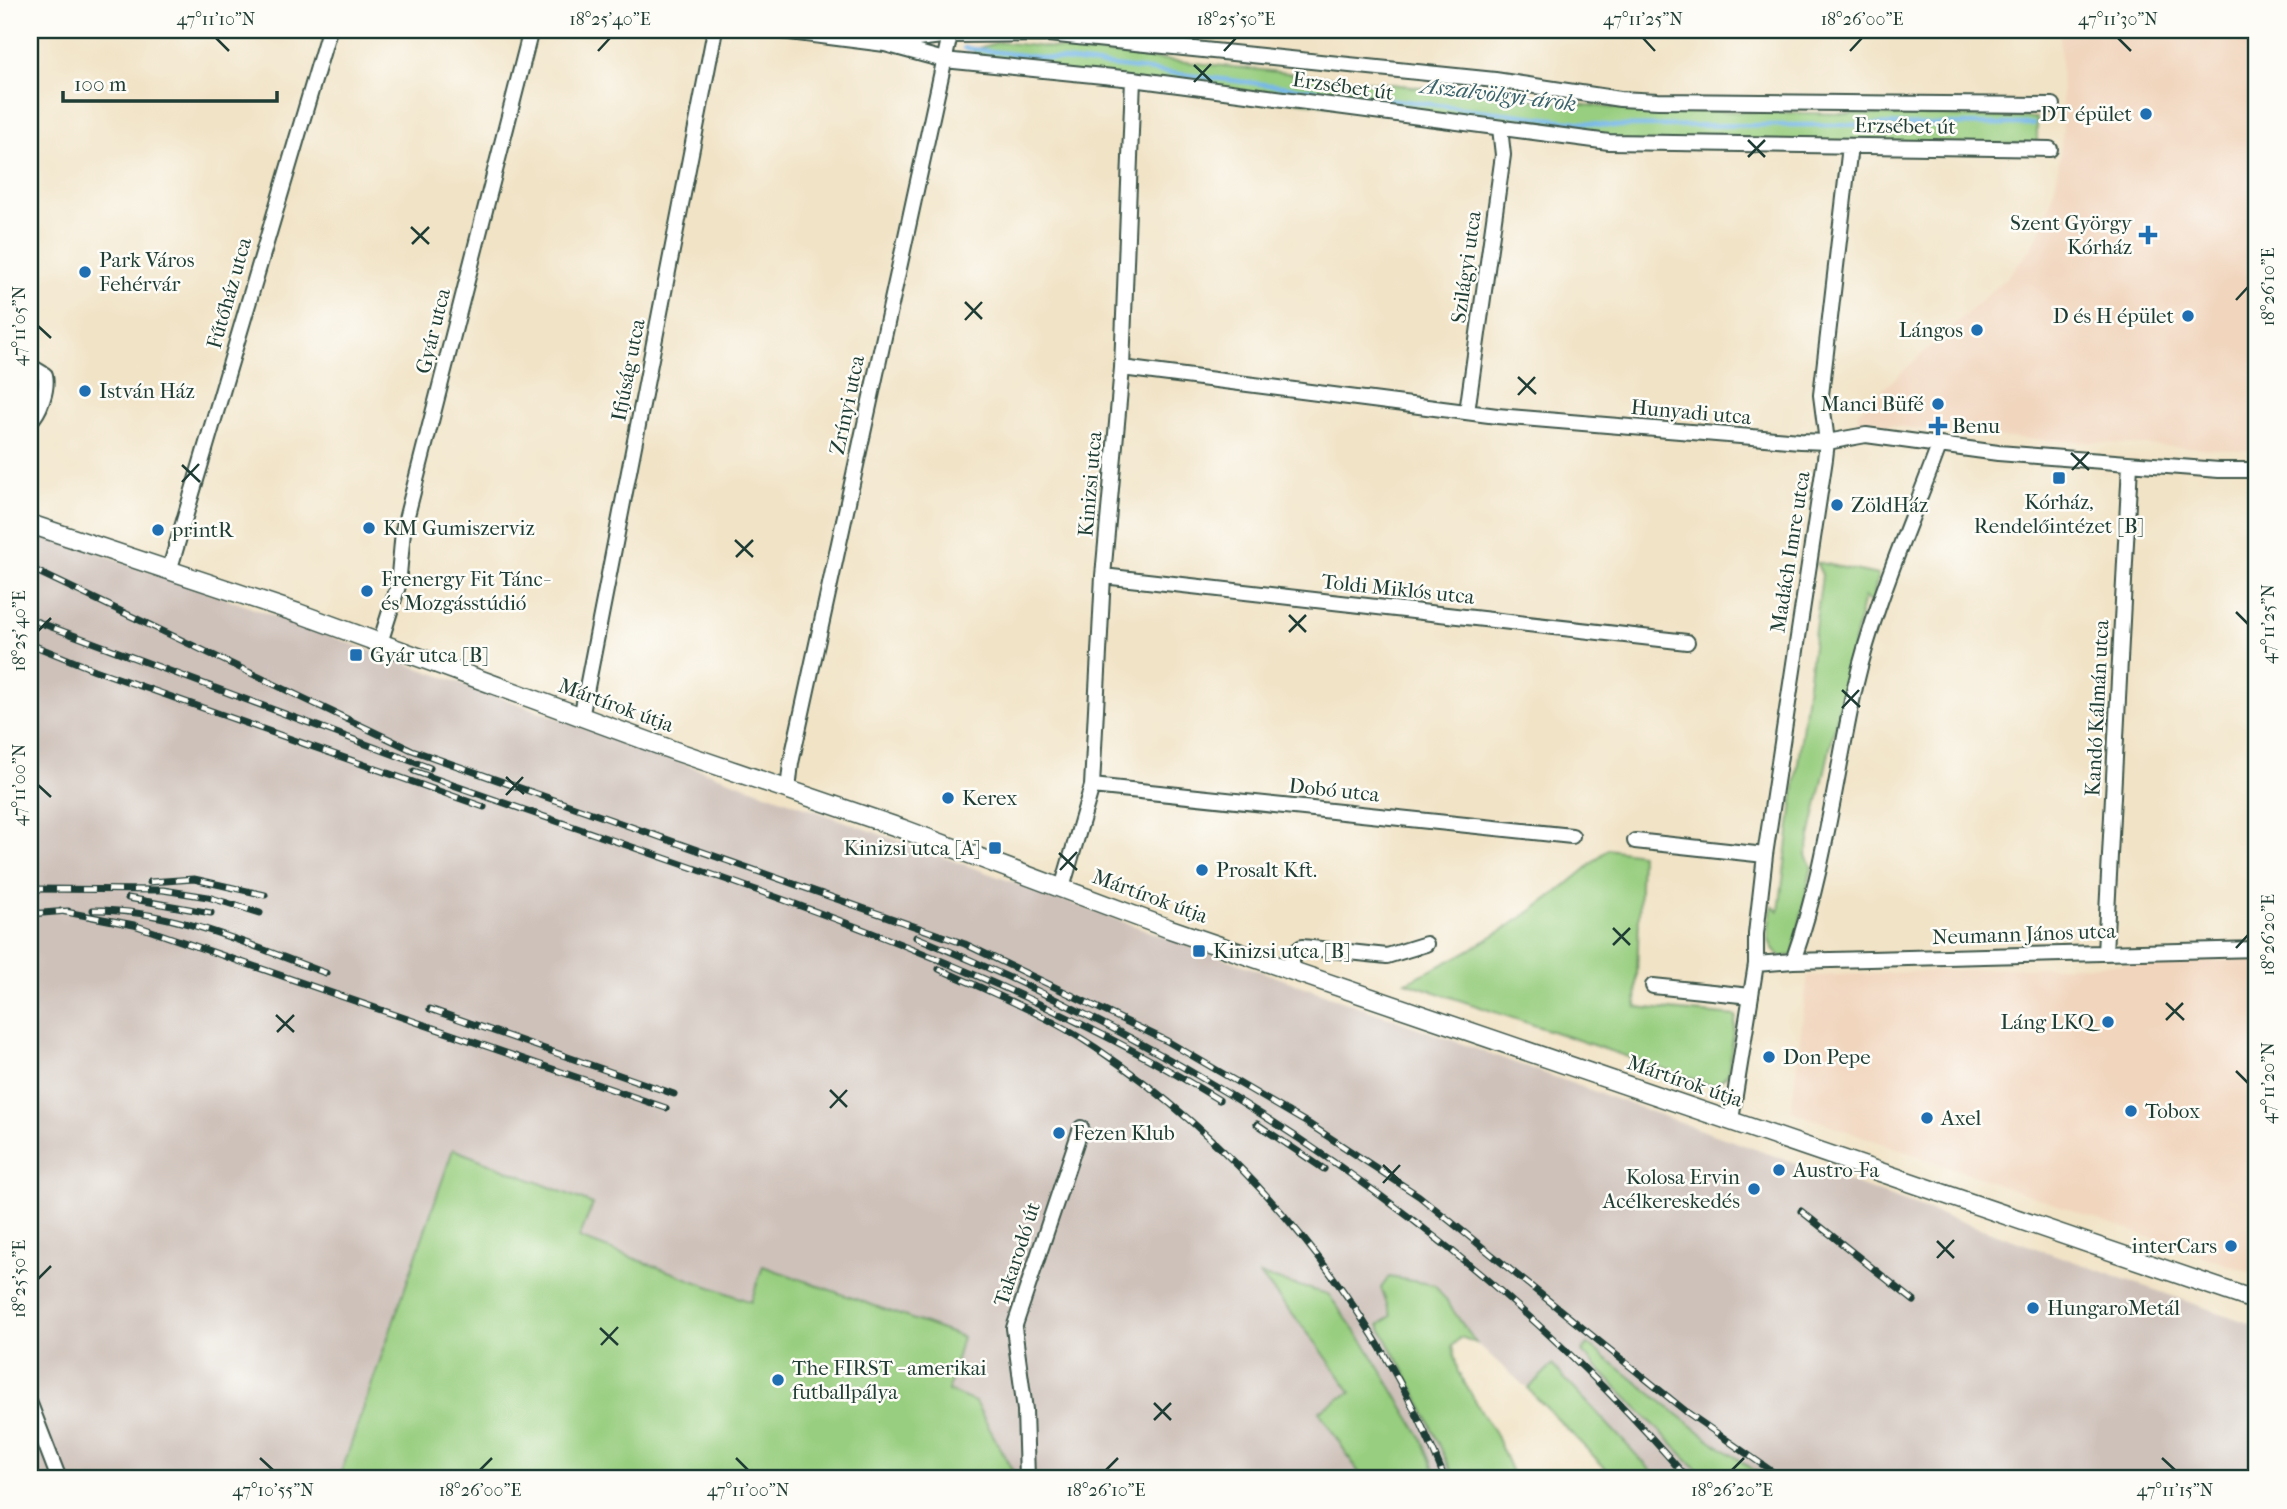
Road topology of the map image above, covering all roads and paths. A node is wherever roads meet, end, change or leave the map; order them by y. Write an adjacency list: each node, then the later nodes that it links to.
1 (329, 30): 22 (street, Fűtőház utca)
2 (531, 30): 25 (street, Gyár utca)
3 (715, 30): 26 (street, Ifjúság utca)
4 (774, 30): 6 (street, Erzsébet út)
5 (950, 32): 6 (street, Erzsébet út); 7 (street, Zrínyi utca); 9 (street, Erzsébet út)
6 (885, 44): 7 (street, Erzsébet út)
7 (944, 60): 8 (street, Erzsébet út); 28 (street, Zrínyi utca)
8 (1133, 79): 10 (street, Erzsébet út); 14 (street, Kinizsi utca)
9 (2053, 105)
10 (1500, 128): 11 (street, Erzsébet út); 15 (street, Szilágyi utca)
11 (1850, 146): 12 (street, Erzsébet út); 17 (street, Madách Imre utca)
12 (2050, 149)
13 (30, 366): 16 (street)
14 (1122, 368): 15 (street, Hunyadi utca); 23 (street, Kinizsi utca)
15 (1468, 412): 17 (street, Hunyadi utca)
16 (30, 421)
17 (1827, 442): 18 (street, Hunyadi utca); 31 (street, Madách Imre utca)
18 (1939, 446): 19 (street, Hunyadi utca); 36 (street)
19 (2130, 464): 20 (street, Hunyadi utca); 35 (street, Kandó Kálmán utca)
20 (2257, 470)
21 (30, 524): 22 (street, Mártírok útja)
22 (170, 568): 25 (street, Mártírok útja)
23 (1103, 576): 24 (street, Toldi Miklós utca); 27 (street, Kinizsi utca)
24 (1687, 642)
25 (380, 643): 26 (street, Mártírok útja)
26 (582, 718): 28 (street, Mártírok útja)
27 (1091, 786): 29 (street, Dobó utca); 32 (street, Kinizsi utca)
28 (788, 790): 32 (street, Mártírok útja)
29 (1572, 836)
30 (1634, 841): 31 (street)
31 (1765, 855): 37 (street, Madách Imre utca)
32 (1062, 888): 38 (street, Mártírok útja)
33 (1426, 944): 38 (street)
34 (2257, 948): 35 (street, Neumann János utca)
35 (2105, 953): 36 (street, Neumann János utca)
36 (1793, 961): 37 (street)
37 (1756, 964): 40 (street, Madách Imre utca)
38 (1289, 969): 41 (street, Mártírok útja)
39 (1654, 986): 40 (street)
40 (1751, 996): 41 (street, Madách Imre utca)
41 (1731, 1120): 43 (street, Mártírok útja)
42 (1081, 1128): 46 (street, Takarodó út)
43 (2257, 1301)
44 (30, 1404): 45 (street)
45 (59, 1479)
46 (1027, 1479)

